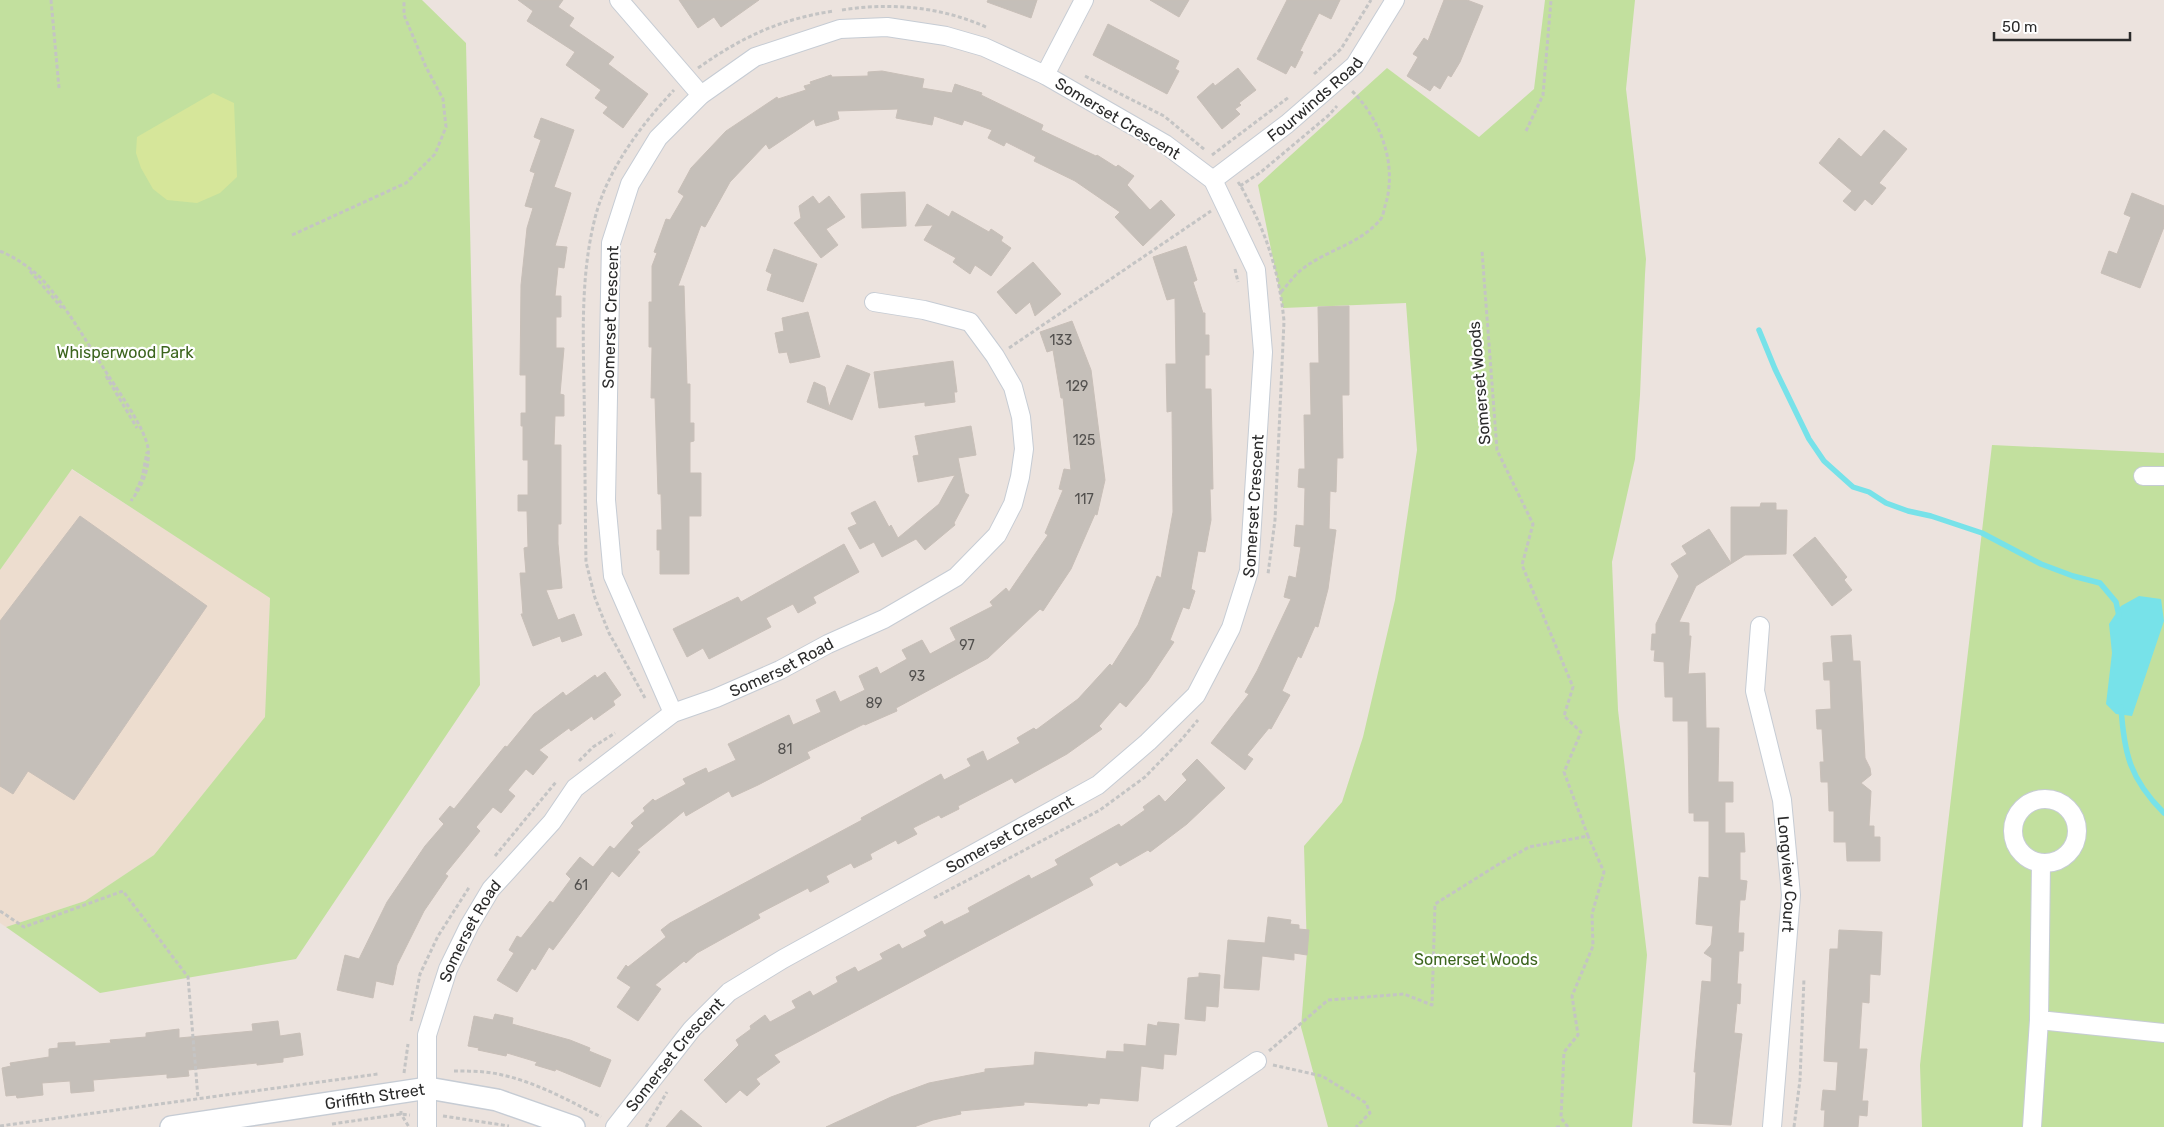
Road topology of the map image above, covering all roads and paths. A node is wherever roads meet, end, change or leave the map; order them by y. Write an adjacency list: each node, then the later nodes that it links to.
1 (51, 0): 11 (path)
2 (404, 0): 19 (path)
3 (618, 0): 13 (street)
4 (1084, 0): 8 (street)
5 (1371, 0): 9 (path)
6 (1395, 0): 16 (street, Fourwinds Road)
7 (1551, 0): 15 (path)
8 (1045, 75): 13 (street, Somerset Crescent); 17 (street, Somerset Crescent)
9 (1313, 76)
10 (678, 86): 32 (path)
11 (59, 88)
12 (1350, 90): 24 (path)
13 (701, 95): 33 (street, Somerset Crescent)
14 (1291, 95): 16 (path)
15 (1526, 130)
16 (1227, 170): 17 (street, Fourwinds Road); 24 (path)
17 (1213, 180): 63 (street, Somerset Crescent)
18 (1215, 208): 26 (path)
19 (292, 235)
20 (1482, 251): 38 (path, Somerset Woods)
21 (0, 252): 27 (path)
22 (1232, 261): 23 (path)
23 (1239, 286)
24 (1281, 293): 30 (path)
25 (874, 302): 33 (street, Somerset Road)
26 (1004, 351)
27 (148, 446): 27 (path)
28 (2143, 476): 29 (street)
29 (2164, 476)
30 (1268, 575)
31 (1760, 626): 68 (street, Longview Court)
32 (647, 701)
33 (673, 713): 54 (street, Somerset Road)
34 (1203, 715): 42 (path)
35 (618, 731): 36 (path)
36 (574, 765)
37 (561, 778): 39 (path)
38 (1588, 836): 49 (path); 67 (path, Somerset Woods)
39 (493, 858)
40 (2041, 863): 45 (street)
41 (475, 880): 46 (path)
42 (933, 899)
43 (0, 911): 56 (path)
44 (1804, 978): 69 (path)
45 (2039, 1020): 47 (street); 70 (street)
46 (409, 1031)
47 (2164, 1033)
48 (408, 1041): 50 (path)
49 (1257, 1061): 65 (street); 66 (path)
50 (404, 1070): 51 (path); 55 (path)
51 (395, 1072)
52 (385, 1073): 56 (path)
53 (671, 1086): 64 (path)
54 (428, 1088): 55 (street, Griffith Street); 61 (street, Somerset Road); 62 (street, Griffith Street)
55 (403, 1092): 57 (street, Griffith Street); 60 (path)
56 (198, 1098): 58 (path)
57 (214, 1124): 59 (street, Griffith Street)
58 (0, 1126)
59 (171, 1127)
60 (408, 1127)
61 (427, 1127)
62 (574, 1127)
63 (615, 1127)
64 (646, 1127)
65 (1159, 1127)
66 (1356, 1127)
67 (1568, 1127)
68 (1772, 1127)
69 (1794, 1127)
70 (2032, 1127)

